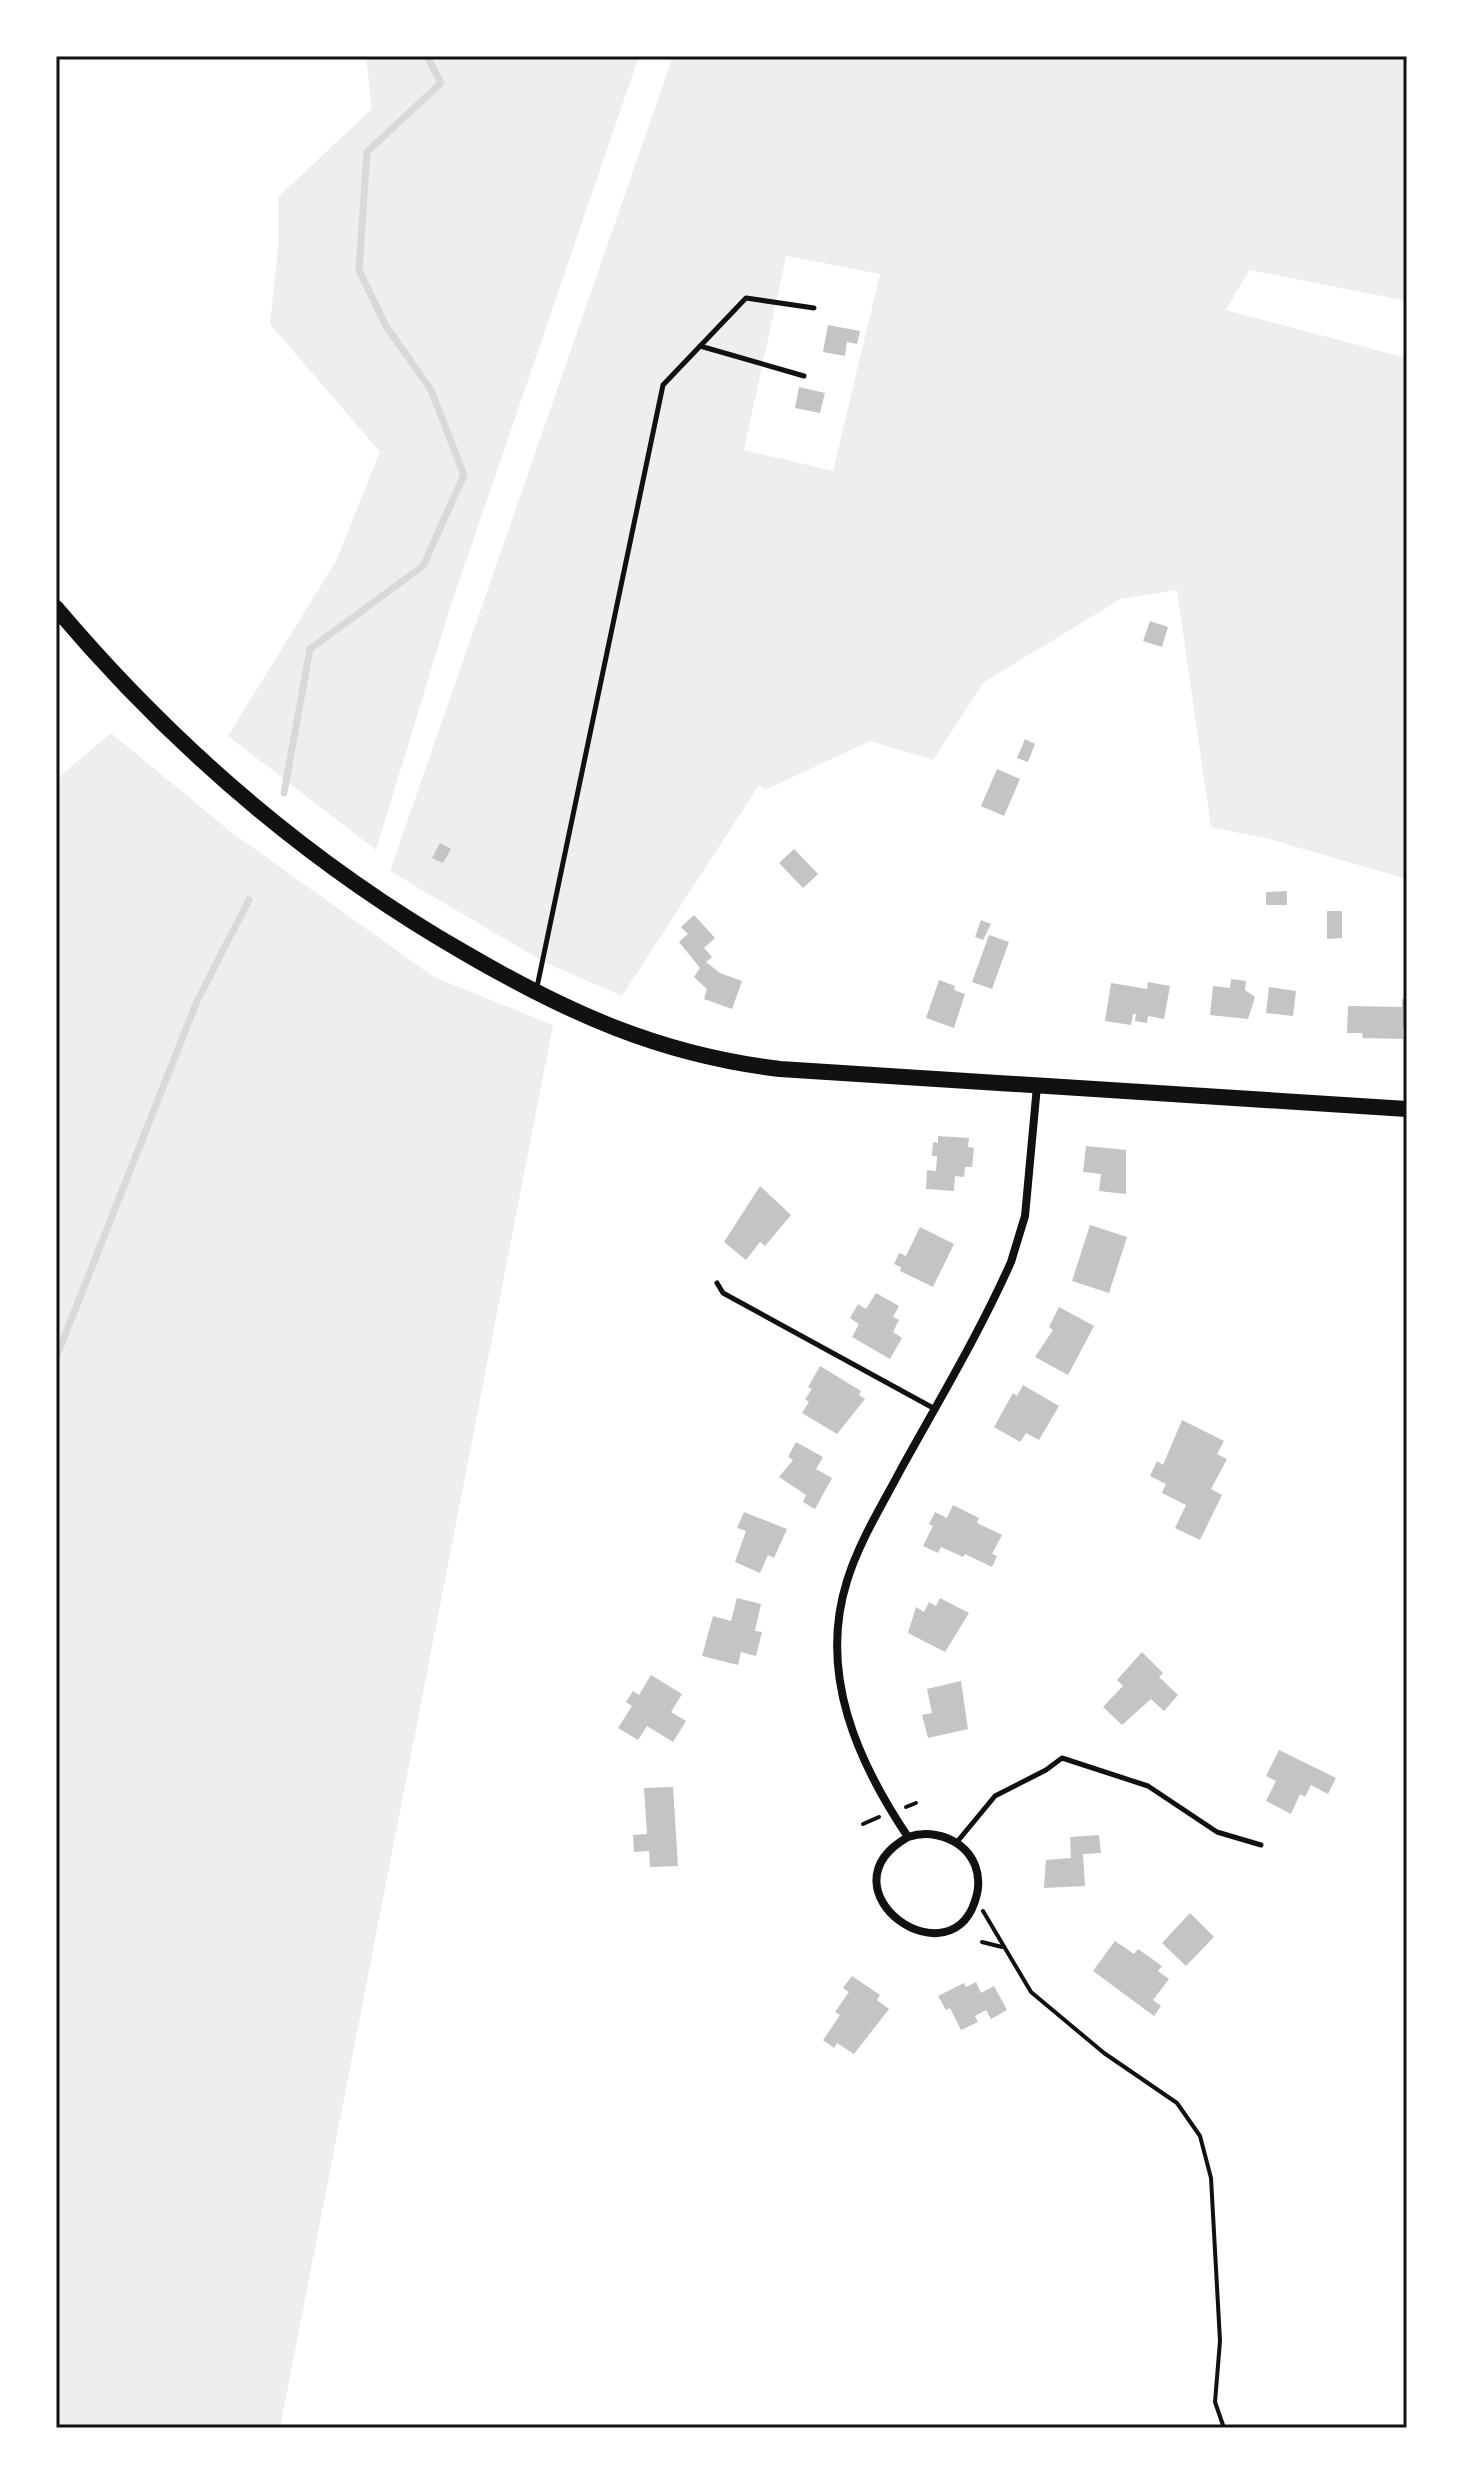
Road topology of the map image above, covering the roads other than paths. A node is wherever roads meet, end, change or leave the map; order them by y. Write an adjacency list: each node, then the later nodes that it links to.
1 (814, 308): 2 (lane)
2 (700, 346): 3 (lane); 5 (lane)
3 (804, 376)
4 (56, 608): 5 (main road)
5 (536, 992): 6 (main road)
6 (1037, 1085): 7 (main road); 9 (street)
7 (1407, 1109)
8 (717, 1283): 9 (lane)
9 (935, 1409): 10 (street)
10 (908, 1837): 11 (street); 11 (street)
11 (957, 1842): 12 (lane)
12 (1261, 1845)

